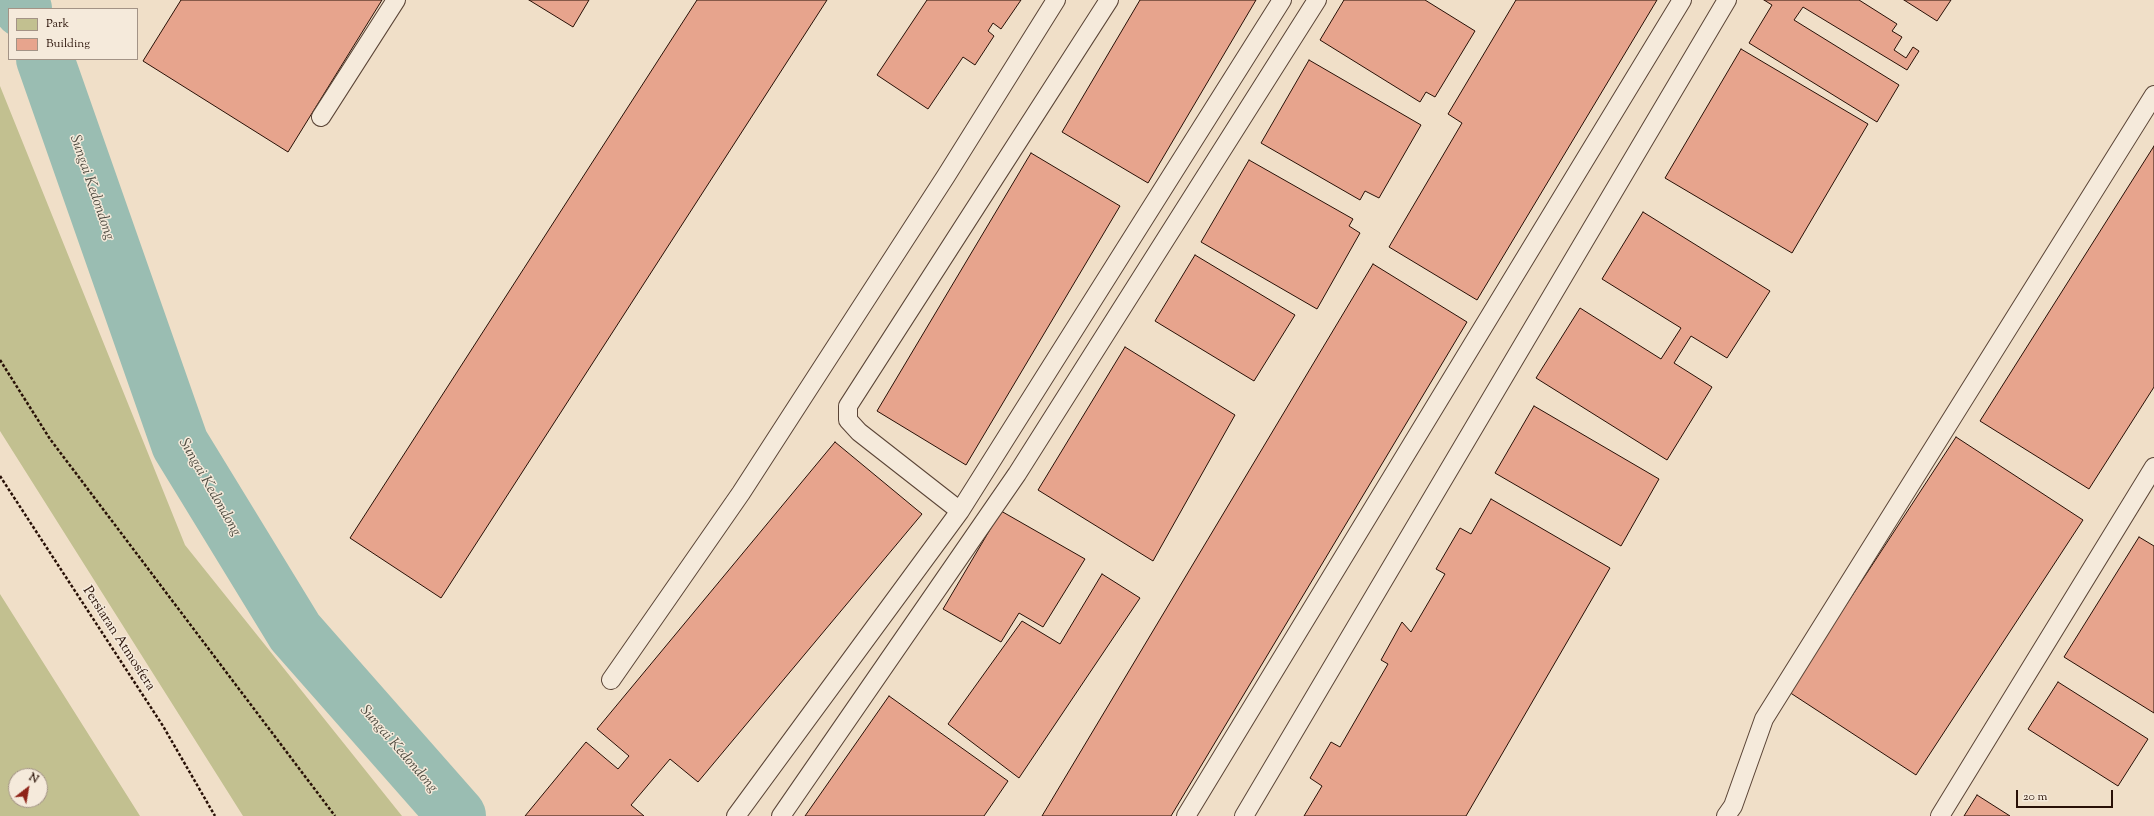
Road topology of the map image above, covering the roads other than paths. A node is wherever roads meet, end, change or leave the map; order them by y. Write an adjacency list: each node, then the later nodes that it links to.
1 (396, 0): 9 (lane)
2 (1056, 0): 12 (lane)
3 (1109, 0): 11 (lane)
4 (1282, 0): 11 (lane)
5 (1317, 0): 15 (lane)
6 (1682, 0): 16 (lane)
7 (1727, 0): 17 (lane)
8 (2154, 95): 13 (lane)
9 (321, 117)
10 (2154, 467): 18 (lane)
11 (960, 511): 14 (lane)
12 (611, 680)
13 (1734, 813)
14 (736, 816)
15 (781, 816)
16 (1186, 816)
17 (1244, 816)
18 (1940, 816)

